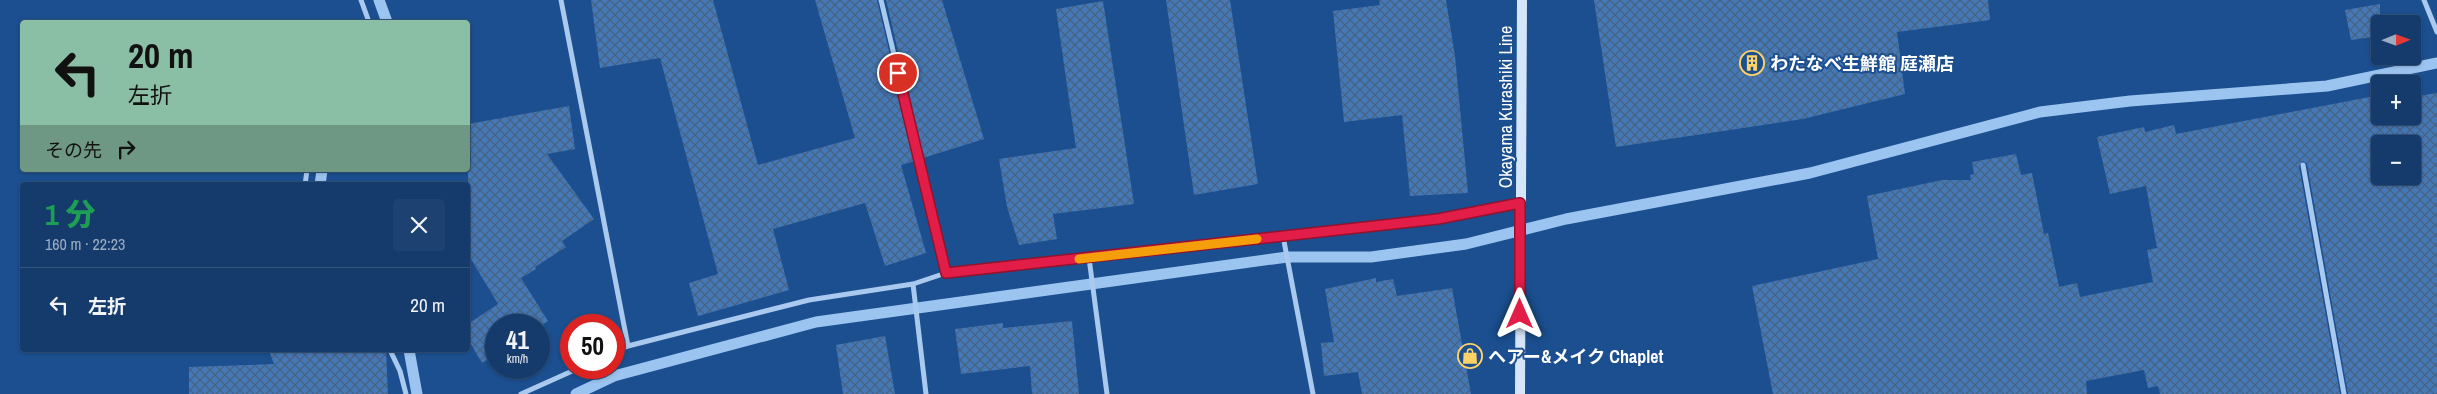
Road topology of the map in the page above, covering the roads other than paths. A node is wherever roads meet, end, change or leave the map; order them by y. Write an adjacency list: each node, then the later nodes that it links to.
1 (362, 0): 6 (street)
2 (561, 0): 14 (street)
3 (881, 0): 12 (street)
4 (1522, 0): 9 (main road, Okayama Kurashiki Line)
5 (2424, 0): 7 (street)
6 (368, 20)
7 (2437, 32)
8 (2303, 165): 24 (street)
9 (1520, 203): 10 (street); 23 (main road, Okayama Kurashiki Line)
10 (1283, 236): 11 (street); 22 (street)
11 (1089, 258): 12 (street); 21 (street)
12 (946, 273): 13 (street)
13 (913, 284): 14 (street); 20 (street)
14 (628, 346): 15 (street)
15 (625, 347)
16 (391, 352): 18 (street)
17 (560, 377): 19 (street)
18 (406, 394)
19 (521, 394)
20 (926, 394)
21 (1107, 394)
22 (1312, 394)
23 (1520, 394)
24 (2344, 394)

